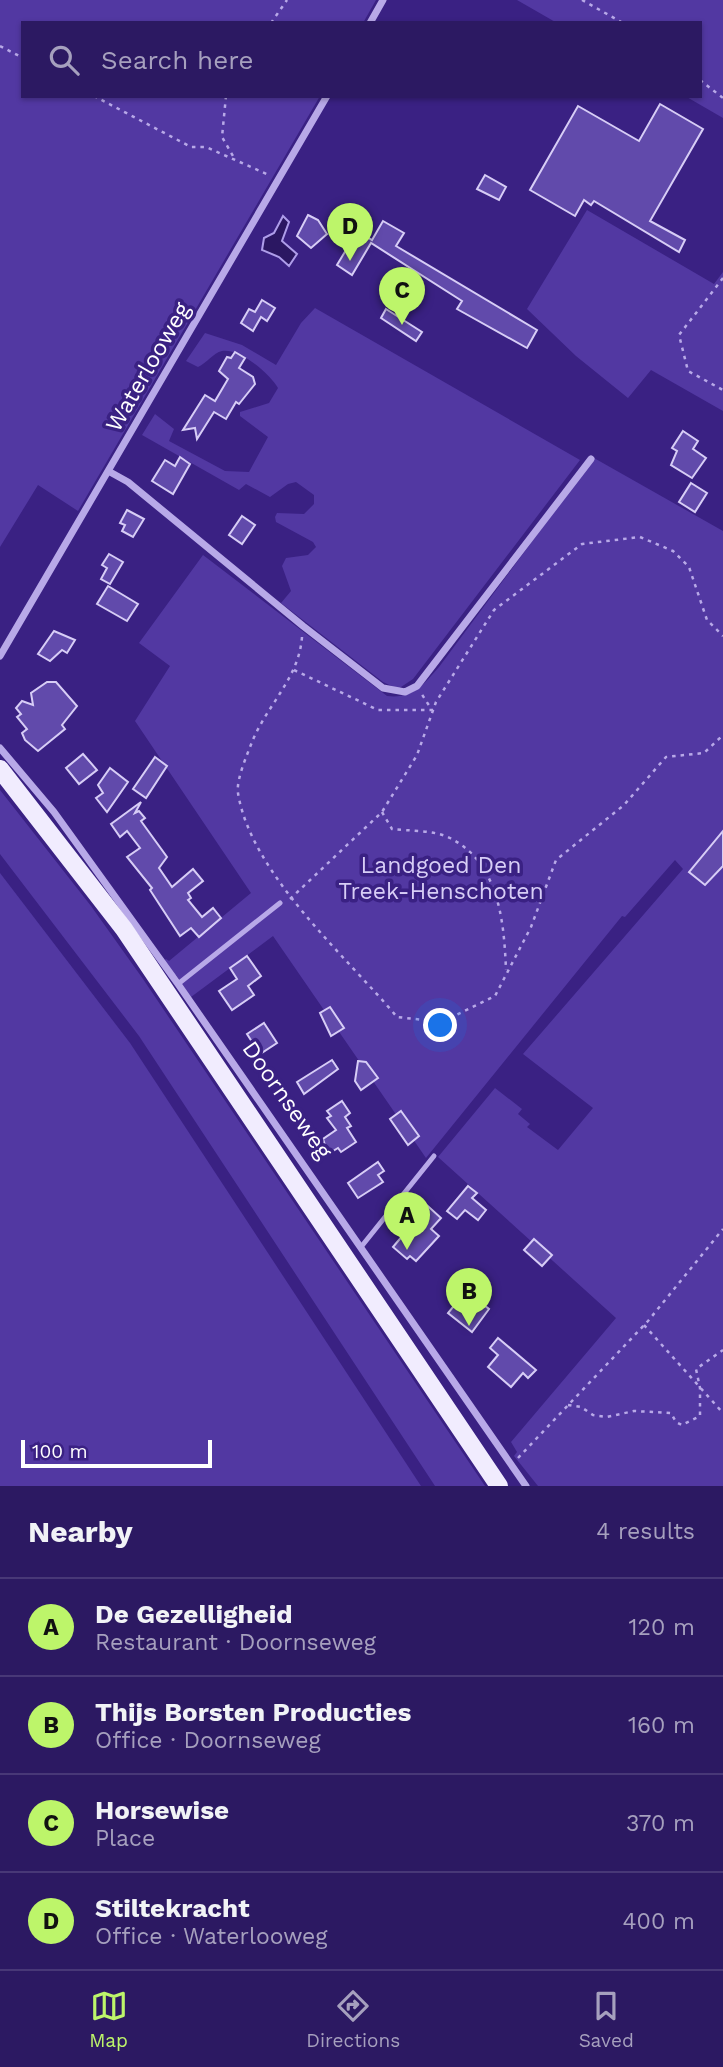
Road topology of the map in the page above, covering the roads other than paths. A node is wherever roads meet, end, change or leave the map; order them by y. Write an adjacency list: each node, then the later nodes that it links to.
1 (383, 0): 2 (street)
2 (371, 21)
3 (326, 98): 5 (street, Waterlooweg)
4 (591, 458): 5 (street)
5 (110, 472): 6 (street, Waterlooweg)
6 (0, 656)
7 (0, 748): 10 (street, Doornseweg)
8 (0, 769): 13 (main road, Doornseweg)
9 (280, 903): 10 (lane)
10 (178, 984): 12 (street, Doornseweg)
11 (434, 1156): 12 (lane)
12 (360, 1247): 14 (street, Doornseweg)
13 (499, 1486)
14 (526, 1486)

